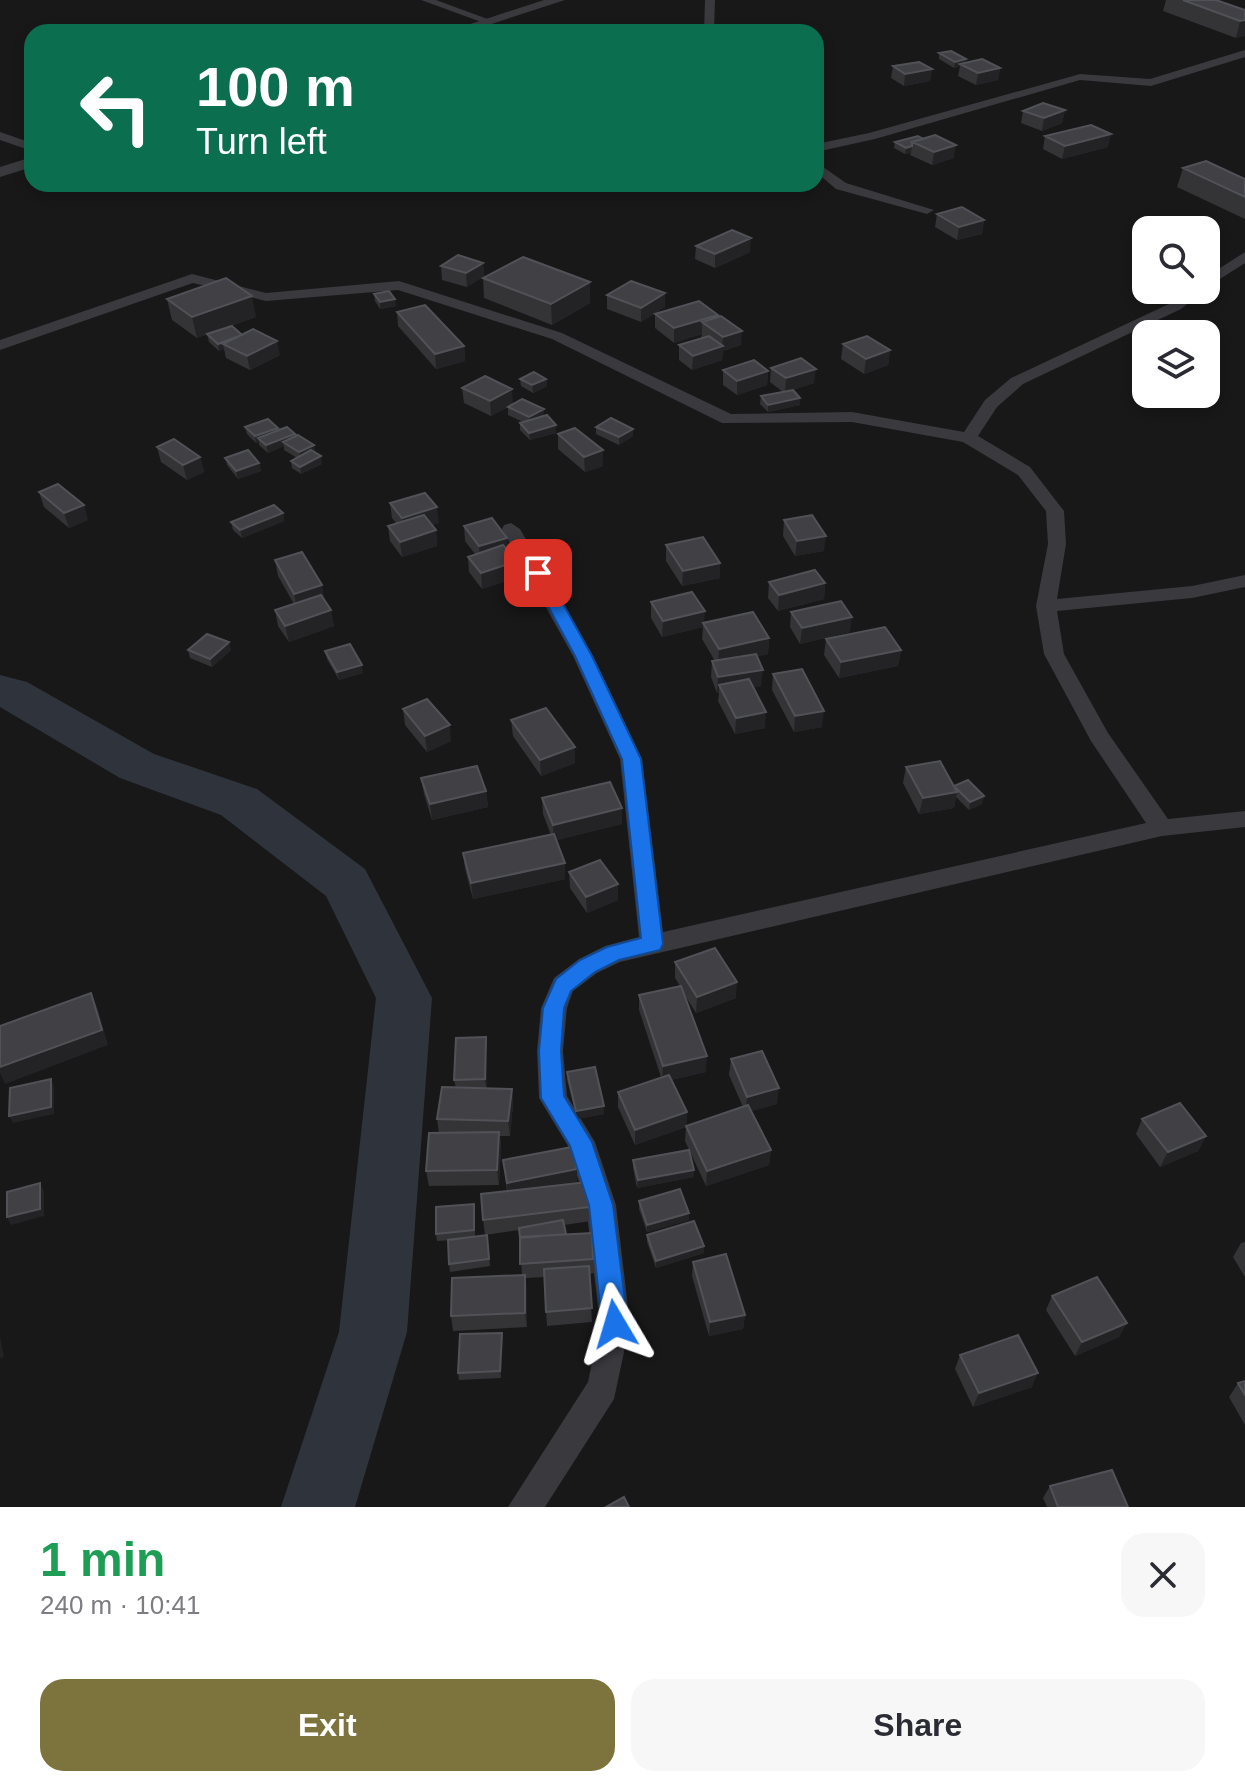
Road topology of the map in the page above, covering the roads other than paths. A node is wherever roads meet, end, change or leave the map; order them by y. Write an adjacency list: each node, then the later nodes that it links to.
1 (426, 0): 4 (street)
2 (558, 0): 4 (street)
3 (710, 0): 6 (street)
4 (488, 21): 5 (street)
5 (478, 24)
6 (709, 24)
7 (1245, 53): 10 (street)
8 (0, 136): 9 (street)
9 (24, 144)
10 (824, 146)
11 (24, 164): 12 (street)
12 (0, 172)
13 (824, 172): 14 (street)
14 (927, 210)
15 (1245, 256): 16 (street)
16 (1220, 274)
17 (1179, 304): 19 (street)
18 (0, 345): 19 (street)
19 (968, 438): 22 (street)
20 (511, 529): 25 (street)
21 (1245, 581): 22 (street)
22 (1046, 606): 24 (street)
23 (1245, 819): 24 (street)
24 (1162, 828): 25 (street)
25 (652, 944): 26 (street)
26 (525, 1507)

